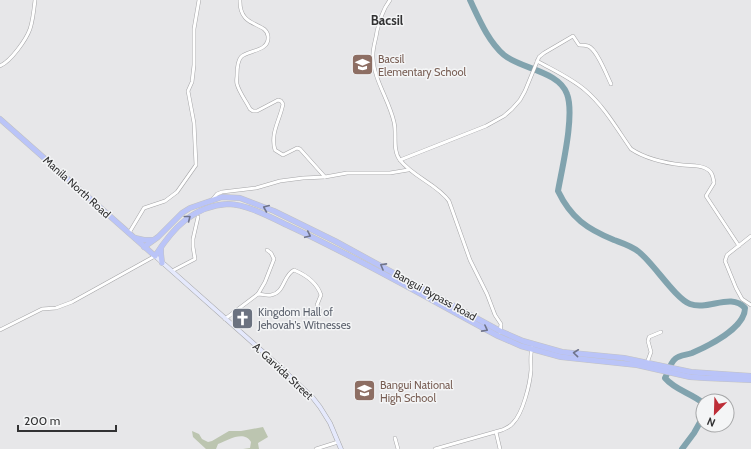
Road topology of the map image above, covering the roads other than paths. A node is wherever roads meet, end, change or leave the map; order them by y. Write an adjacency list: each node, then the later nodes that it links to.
1 (35, 0): 6 (street)
2 (199, 0): 16 (street)
3 (240, 0): 11 (street)
4 (390, 0): 9 (street)
5 (536, 62): 7 (street); 9 (street); 21 (street)
6 (0, 66)
7 (610, 84)
8 (0, 119): 16 (highway, Manila North Road)
9 (400, 160): 10 (street)
10 (408, 170): 11 (street); 33 (street)
11 (325, 177): 12 (street)
12 (213, 199): 14 (highway, Bangui Bypass Road); 33 (highway, Bangui Bypass Road, one-way to 12)
13 (198, 218): 26 (street)
14 (171, 224): 15 (highway); 19 (highway, Bangui Bypass Road)
15 (176, 229): 20 (highway, Bangui Bypass Road); 33 (highway, Bangui Bypass Road, one-way to 33)
16 (129, 234): 18 (highway, Manila North Road)
17 (751, 236): 21 (street)
18 (134, 238): 19 (highway); 22 (highway, Manila North Road)
19 (154, 240): 22 (highway, Bangui Bypass Road)
20 (161, 246): 24 (highway, Bangui Bypass Road); 25 (highway)
21 (739, 246): 28 (street)
22 (144, 247): 24 (highway, Manila North Road)
23 (267, 250): 27 (street)
24 (155, 256): 25 (main road, A. Garvida Street); 31 (street)
25 (162, 263): 26 (main road, A. Garvida Street)
26 (172, 272): 30 (main road, A. Garvida Street)
27 (258, 294): 29 (street); 30 (street)
28 (751, 305)
29 (320, 311)
30 (225, 319): 41 (main road, A. Garvida Street)
31 (0, 330)
32 (661, 332): 35 (street)
33 (499, 333): 34 (highway, Bangui Bypass Road)
34 (532, 347): 35 (highway, Bangui Bypass Road); 39 (street)
35 (647, 364): 36 (highway, Bangui Bypass Road)
36 (678, 372): 37 (highway, Bangui Bypass Road); 38 (highway, Bangui Bypass Road)
37 (751, 376)
38 (751, 380)
39 (496, 432): 45 (street); 46 (street)
40 (395, 438): 44 (street)
41 (338, 442): 42 (street); 43 (main road, A. Garvida Street)
42 (316, 449)
43 (341, 449)
44 (398, 449)
45 (435, 449)
46 (500, 449)

